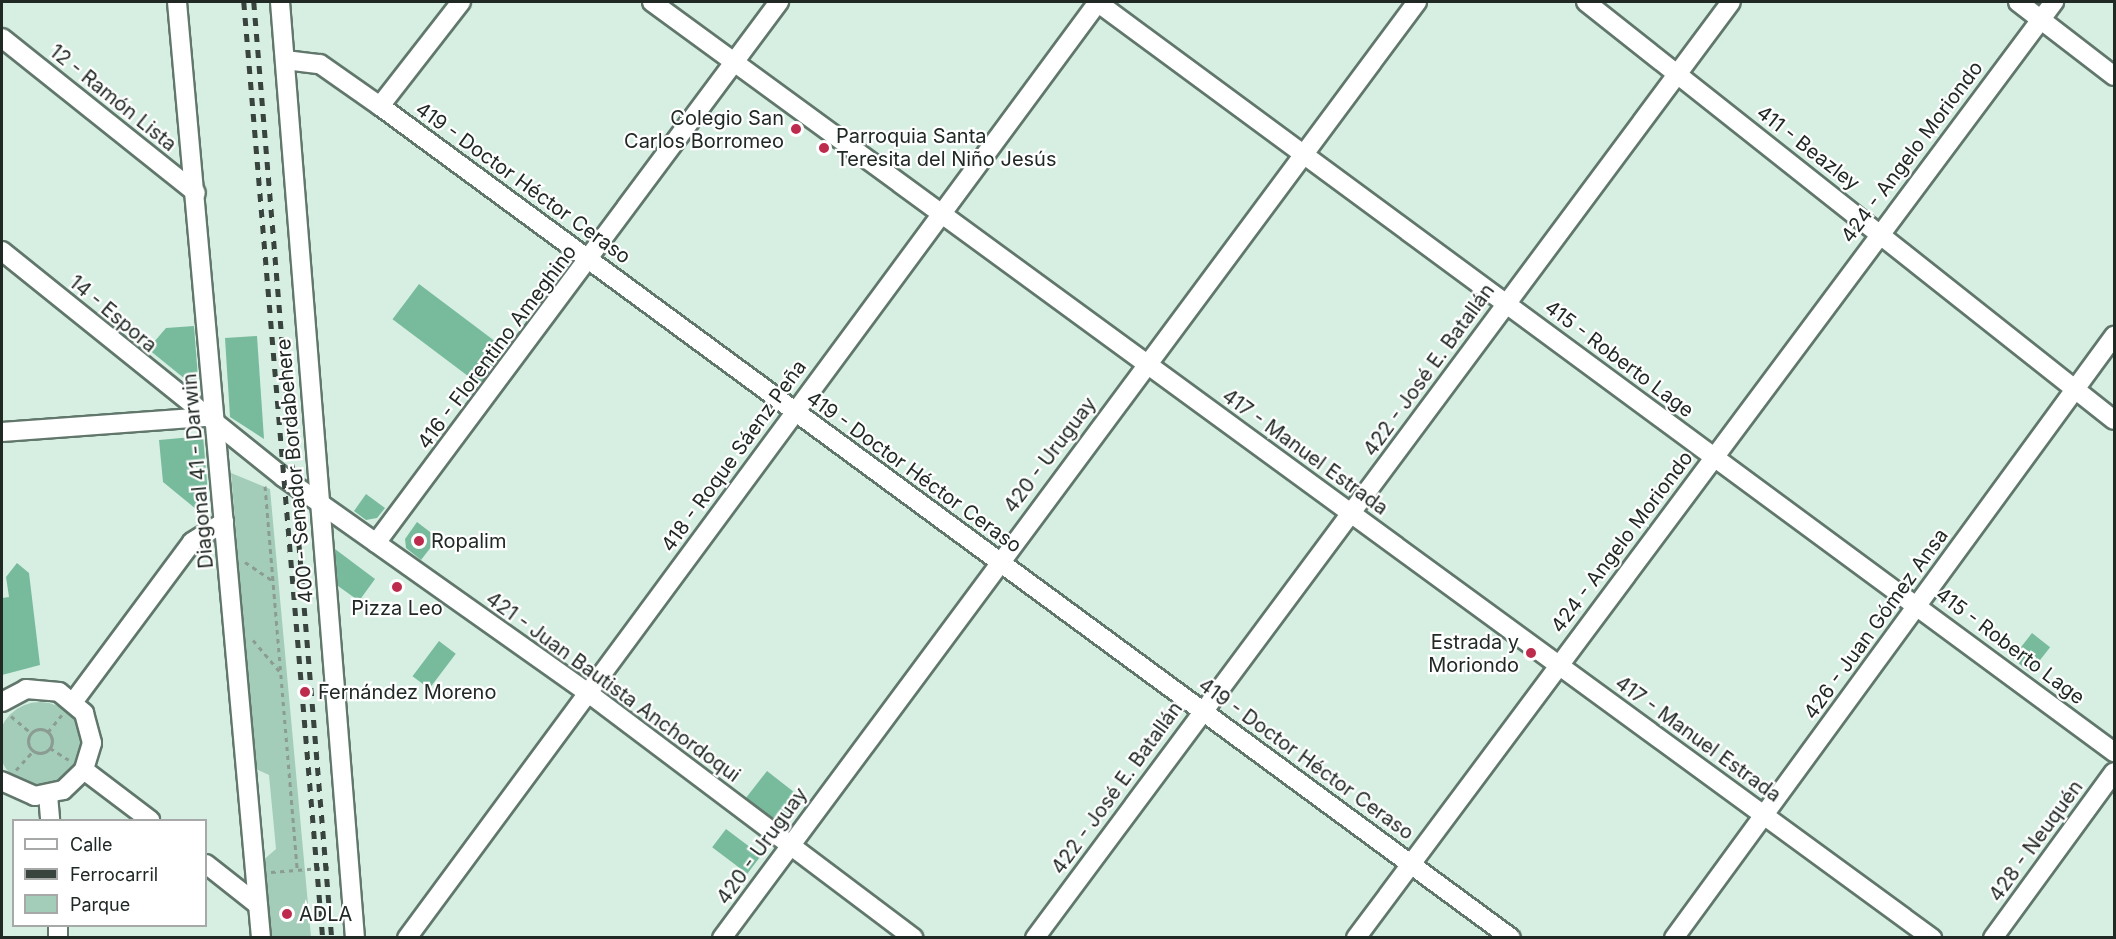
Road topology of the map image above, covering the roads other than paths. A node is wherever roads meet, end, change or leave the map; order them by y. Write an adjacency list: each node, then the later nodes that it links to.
1 (177, 2): 20 (street, Diagonal 41 - Darwin)
2 (280, 2): 14 (street, 400 - Senador Bordabehere)
3 (460, 2): 18 (street)
4 (652, 2): 15 (street, 417 - Manuel Estrada)
5 (779, 2): 15 (street, 416 - Florentino Ameghino)
6 (1098, 2): 19 (street, 415 - Roberto Lage); 21 (street, 418 - Roque Sáenz Peña)
7 (1417, 2): 19 (street, 420 - Uruguay)
8 (1586, 2): 16 (street, 411 - Beazley)
9 (1731, 2): 16 (street, 422 - José E. Batallán)
10 (2018, 2): 12 (street)
11 (2054, 2): 12 (street, 424 - Angelo Moriondo)
12 (2040, 19): 17 (street); 22 (street, 424 - Angelo Moriondo)
13 (2, 38): 20 (street, 12 - Ramón Lista)
14 (285, 60): 18 (street, 419 - Doctor Héctor Ceraso); 35 (street, 400 - Senador Bordabehere)
15 (734, 62): 21 (street, 417 - Manuel Estrada); 24 (street, 416 - Florentino Ameghino)
16 (1677, 73): 22 (street, 411 - Beazley); 25 (street, 422 - José E. Batallán)
17 (2115, 76)
18 (380, 106): 24 (street, 419 - Doctor Héctor Ceraso)
19 (1304, 154): 25 (street, 415 - Roberto Lage); 27 (street, 420 - Uruguay)
20 (196, 193): 31 (street, Diagonal 41 - Darwin)
21 (939, 214): 27 (street, 417 - Manuel Estrada); 29 (street, 418 - Roque Sáenz Peña)
22 (1879, 233): 28 (street, 411 - Beazley); 33 (street, 424 - Angelo Moriondo)
23 (2, 251): 31 (street, 14 - Espora)
24 (591, 261): 29 (street, 419 - Doctor Héctor Ceraso); 38 (street, 416 - Florentino Ameghino)
25 (1506, 303): 33 (street, 415 - Roberto Lage); 36 (street, 422 - José E. Batallán)
26 (2115, 336): 28 (street, 426 - Juan Gómez Ansa)
27 (1147, 363): 36 (street, 417 - Manuel Estrada); 39 (street, 420 - Uruguay)
28 (2075, 388): 30 (street, 411 - Beazley); 40 (street, 426 - Juan Gómez Ansa)
29 (794, 412): 39 (street, 419 - Doctor Héctor Ceraso); 42 (street, 418 - Roque Sáenz Peña)
30 (2115, 420)
31 (210, 422): 32 (street); 34 (street, 14 - Espora); 37 (street, Diagonal 41 - Darwin)
32 (2, 432)
33 (1714, 457): 40 (street, 415 - Roberto Lage); 41 (street, 424 - Angelo Moriondo)
34 (283, 477): 35 (street, 421 - Juan Bautista Anchordoqui)
35 (320, 502): 38 (street, 421 - Juan Bautista Anchordoqui); 59 (street, 400 - Senador Bordabehere)
36 (1352, 514): 41 (street, 417 - Manuel Estrada); 45 (street, 422 - José E. Batallán)
37 (224, 522): 43 (street); 57 (street, Diagonal 41 - Darwin)
38 (376, 543): 42 (street, 421 - Juan Bautista Anchordoqui)
39 (998, 561): 45 (street, 419 - Doctor Héctor Ceraso); 54 (street, 420 - Uruguay)
40 (1916, 605): 46 (street, 415 - Roberto Lage); 51 (street, 426 - Juan Gómez Ansa)
41 (1558, 664): 51 (street, 417 - Manuel Estrada); 55 (street, 424 - Angelo Moriondo)
42 (586, 692): 54 (street, 421 - Juan Bautista Anchordoqui); 60 (street, 418 - Roque Sáenz Peña)
43 (74, 701): 44 (street); 47 (street)
44 (5, 708)
45 (1202, 711): 55 (street, 419 - Doctor Héctor Ceraso); 63 (street, 422 - José E. Batallán)
46 (2115, 752)
47 (84, 770): 50 (street); 53 (street)
48 (2115, 772): 68 (street, 428 - Neuquén)
49 (2, 784): 50 (street)
50 (48, 795): 52 (street)
51 (1765, 816): 66 (street, 426 - Juan Gómez Ansa); 67 (street, 417 - Manuel Estrada)
52 (50, 819)
53 (149, 819)
54 (790, 846): 61 (street, 420 - Uruguay); 62 (street, 421 - Juan Bautista Anchordoqui)
55 (1412, 864): 64 (street, 424 - Angelo Moriondo); 65 (street, 419 - Doctor Héctor Ceraso)
56 (207, 865): 57 (street)
57 (258, 904): 58 (street, Diagonal 41 - Darwin)
58 (261, 938)
59 (355, 938)
60 (407, 938)
61 (722, 938)
62 (914, 938)
63 (1035, 938)
64 (1356, 938)
65 (1511, 938)
66 (1674, 938)
67 (1932, 938)
68 (1993, 938)

